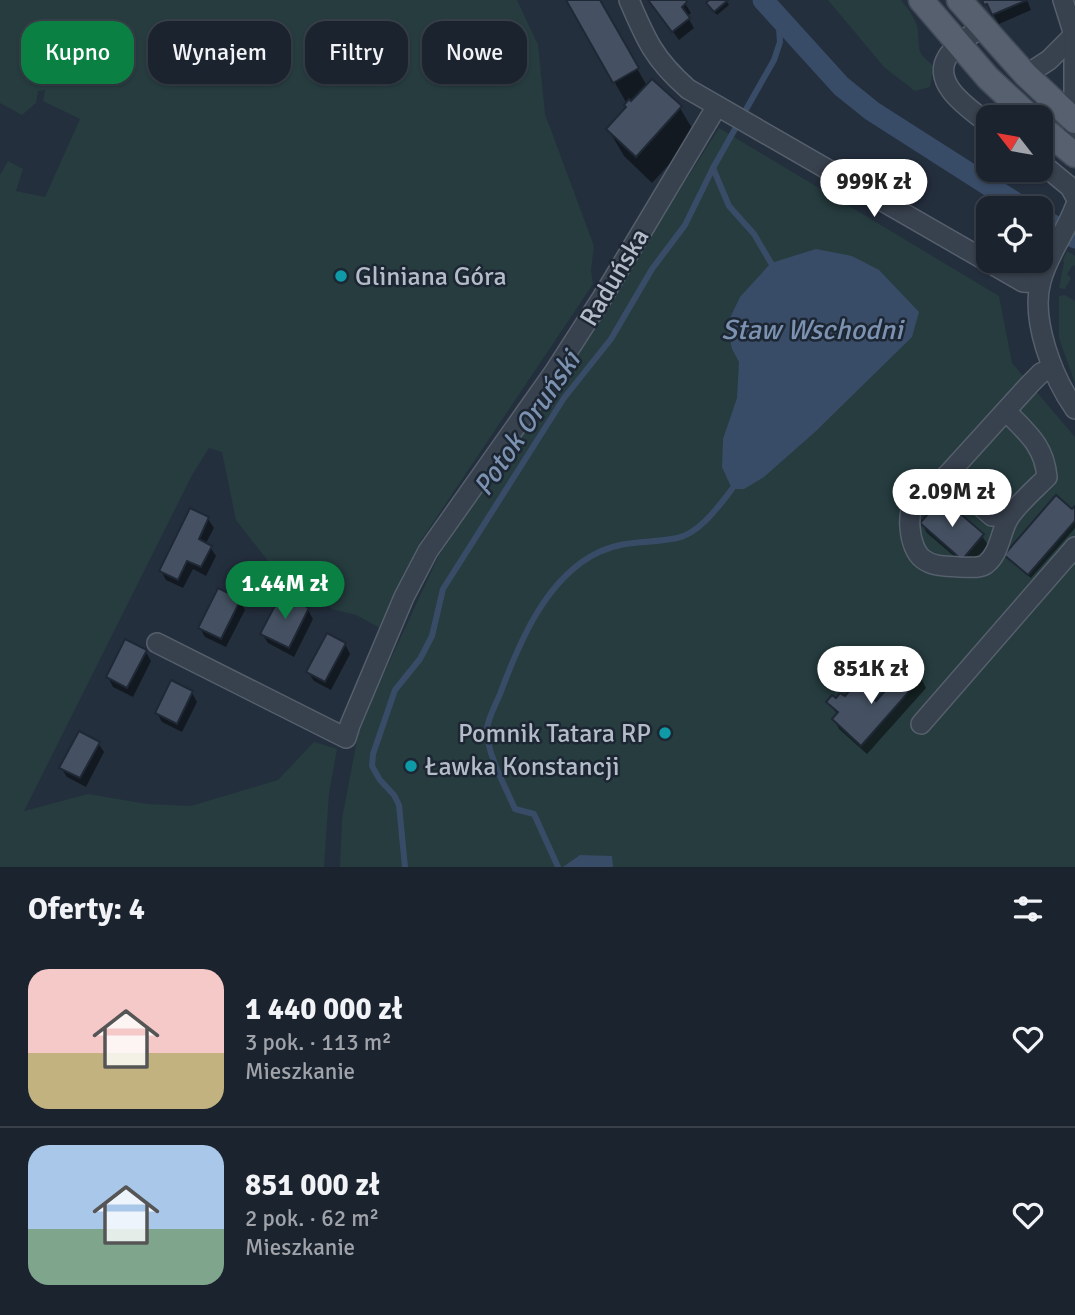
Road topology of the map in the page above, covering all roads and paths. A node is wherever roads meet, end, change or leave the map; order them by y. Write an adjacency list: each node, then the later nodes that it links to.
1 (629, 0): 10 (street)
2 (921, 0): 7 (main road)
3 (959, 0): 5 (main road)
4 (1063, 0): 6 (street)
5 (981, 27): 7 (street); 8 (main road)
6 (1074, 36): 8 (street); 12 (street)
7 (958, 45): 9 (main road); 11 (street)
8 (1026, 75): 12 (main road)
9 (1017, 105)
10 (724, 110): 17 (street); 24 (street, Raduńska)
11 (976, 113)
12 (1074, 120): 14 (street)
13 (1054, 138): 14 (main road)
14 (1073, 154)
15 (1054, 174): 16 (street)
16 (1074, 206): 17 (street)
17 (1040, 283): 18 (street)
18 (1052, 368): 19 (street); 20 (street)
19 (1075, 409)
20 (1006, 411): 21 (street); 22 (street)
21 (946, 476): 22 (street); 22 (street)
22 (1008, 517)
23 (1075, 547): 25 (street)
24 (157, 643)
25 (920, 724)

